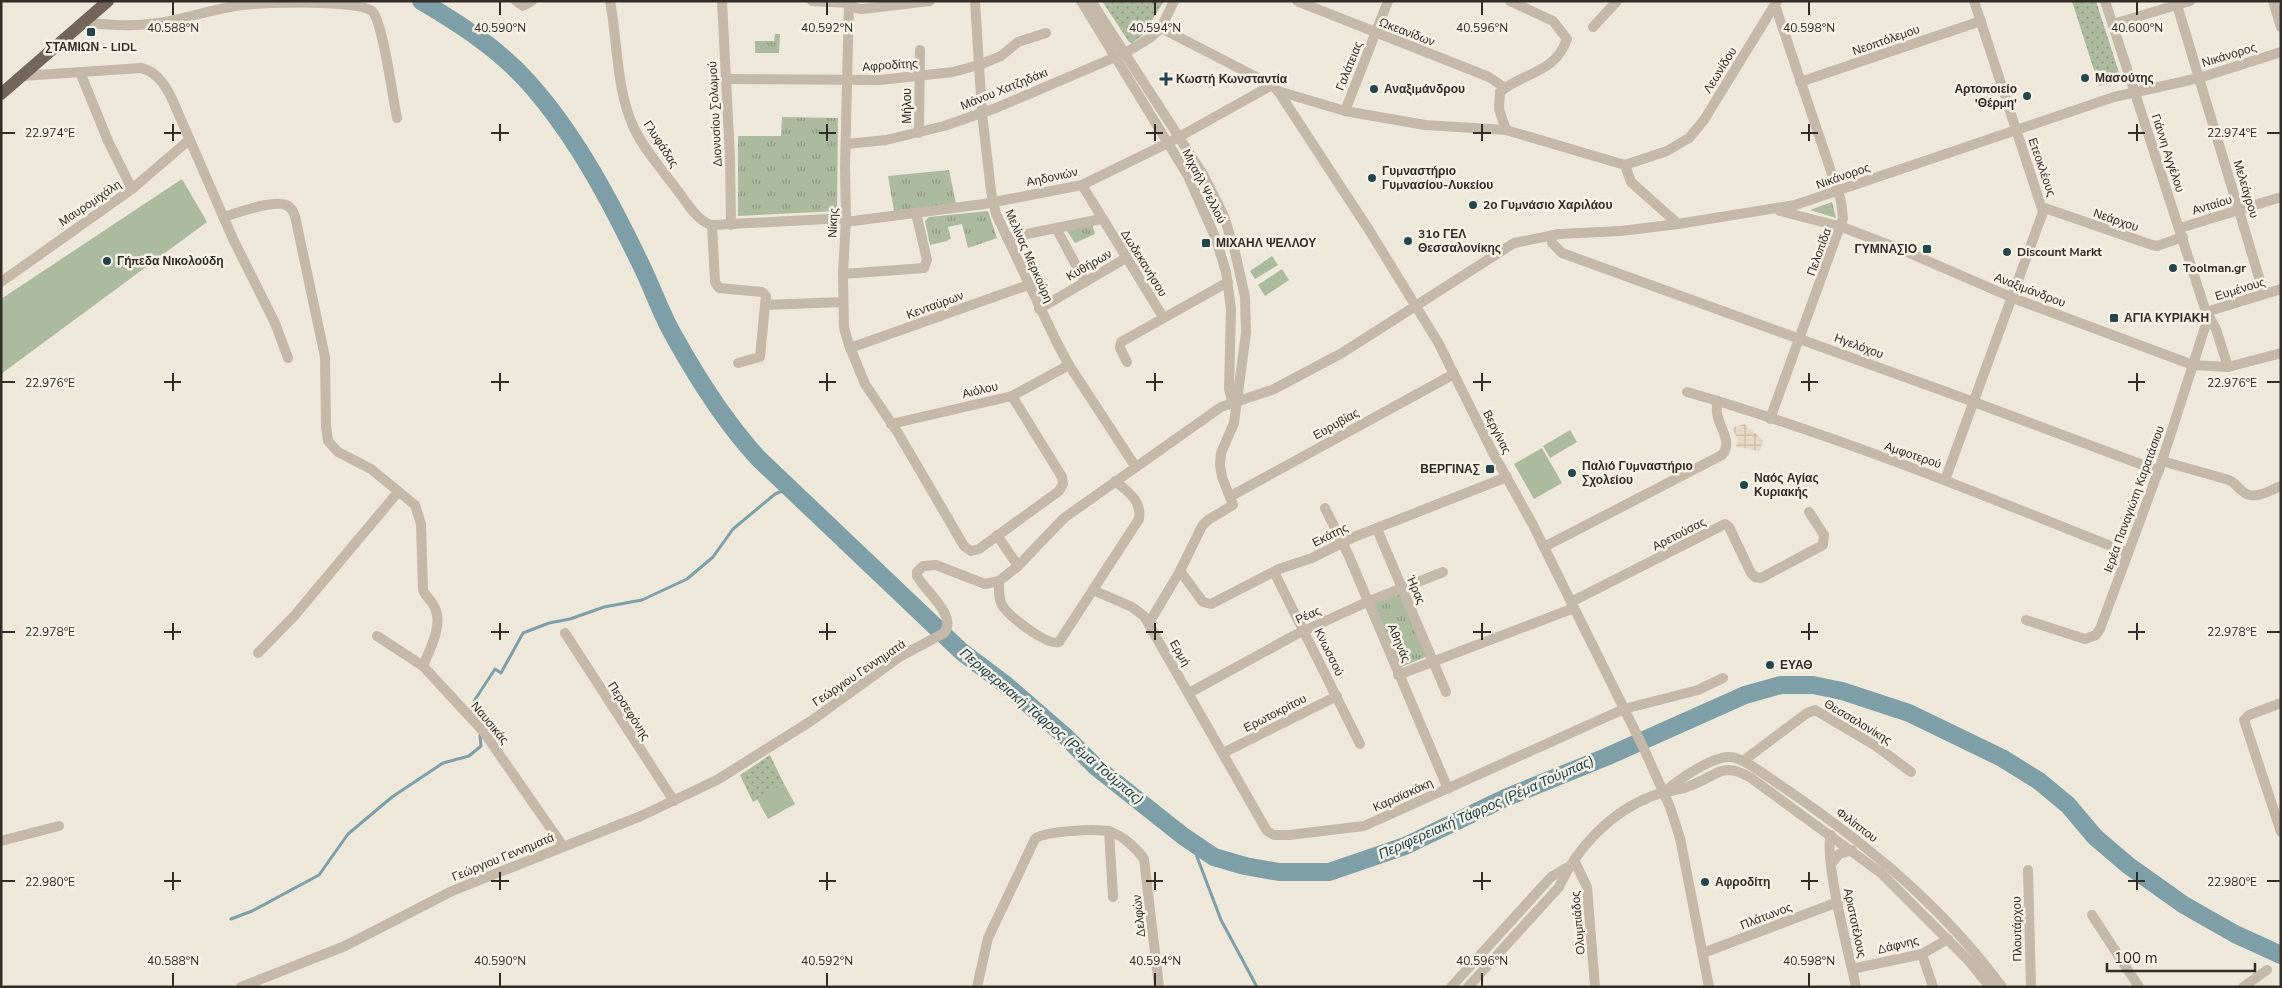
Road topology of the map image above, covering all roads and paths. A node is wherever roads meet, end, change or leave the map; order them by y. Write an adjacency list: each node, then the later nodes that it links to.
1 (108, 1): 22 (main road)
2 (610, 1): 69 (street, Γλυφάδας)
3 (722, 1): 38 (street, Διονυσίου Σολωμού)
4 (812, 1): 18 (street)
5 (930, 1): 18 (street)
6 (976, 1): 33 (street, Μελίνας Μερκούρη)
7 (1081, 1): 32 (street, Μιχαήλ Ψελλού)
8 (1091, 1): 31 (street, Μιχαήλ Ψελλού)
9 (1174, 1): 25 (street)
10 (1297, 1): 28 (street, Ωκεανίδων)
11 (1388, 1): 28 (street, Γαλάτειας)
12 (1510, 1): 42 (street)
13 (1617, 1): 26 (street)
14 (1974, 1): 21 (street, Ετεοκλέους)
15 (2105, 1): 23 (street, Γιάννη Αγγέλου)
16 (2190, 1): 20 (street)
17 (2273, 1): 24 (street)
18 (849, 2): 39 (street, Νίκης)
19 (1776, 3): 40 (street, Πελοπίδα); 55 (street, Λεωνίδου)
20 (2176, 5): 23 (street); 37 (street, Μελεάγρου)
21 (1981, 21): 40 (street, Νεοπτόλεμου); 49 (street, Ετεοκλέους)
22 (82, 22): 35 (main road); 47 (street)
23 (2113, 24): 43 (street, Γιάννη Αγγέλου)
24 (2281, 27)
25 (1161, 28): 31 (street, Μάνου Χατζηδάκι); 41 (street)
26 (1593, 28)
27 (1046, 33): 33 (street, Αφροδίτης)
28 (1376, 33): 42 (street, Ωκεανίδων); 45 (street, Γαλάτειας)
29 (920, 50): 36 (street, Μήλου)
30 (2281, 52): 37 (street, Νικάνορος)
31 (1126, 53): 32 (street, Μάνου Χατζηδάκι); 51 (street, Μιχαήλ Ψελλού)
32 (1114, 57): 46 (street, Μάνου Χατζηδάκι); 53 (street, Μιχαήλ Ψελλού)
33 (979, 65): 36 (street, Αφροδίτης); 46 (street, Μελίνας Μερκούρη)
34 (80, 72): 35 (street); 52 (street); 57 (street)
35 (22, 76): 44 (main road)
36 (919, 76): 39 (street, Αφροδίτης); 50 (street, Μήλου)
37 (2199, 78): 43 (street, Νικάνορος); 63 (street, Μελεάγρου)
38 (726, 79): 39 (street, Αφροδίτης); 70 (street, Διονυσίου Σολωμού)
39 (847, 80): 54 (street, Νίκης)
40 (1800, 82): 58 (street, Πελοπίδα)
41 (1275, 88): 45 (street); 51 (street, Αηδονιών); 87 (street, Βεργίνας)
42 (1505, 88): 48 (street)
43 (2136, 93): 49 (street, Νικάνορος); 73 (street, Γιάννη Αγγέλου)
44 (1, 94)
45 (1345, 111): 48 (street)
46 (982, 113): 50 (street, Μάνου Χατζηδάκι); 60 (street, Μελίνας Μερκούρη)
47 (397, 118)
48 (1506, 130): 55 (street)
49 (2016, 130): 58 (street, Νικάνορος); 61 (street, Ετεοκλέους)
50 (919, 133): 54 (street, Μάνου Χατζηδάκι)
51 (1179, 137): 53 (street, Αηδονιών); 105 (street, Μιχαήλ Ψελλού)
52 (189, 140): 57 (street, Μαυρομιχάλη); 65 (street)
53 (1168, 143): 56 (street, Αηδονιών); 80 (street, Μιχαήλ Ψελλού)
54 (846, 144): 67 (street, Νίκης)
55 (1625, 165): 68 (street)
56 (1082, 185): 60 (street, Αηδονιών); 66 (street, Δωδεκανήσου)
57 (132, 188): 78 (street, Μαυρομιχάλη)
58 (1837, 191): 62 (street, Νικάνορος); 72 (street, Πελοπίδα)
59 (2281, 197): 63 (street, Ανταίου)
60 (992, 202): 64 (street, Αηδονιών); 74 (street, Μελίνας Μερκούρη)
61 (2042, 208): 73 (street, Νεάρχου); 84 (street, Ετεοκλέους)
62 (1773, 209): 68 (street, Νικάνορος); 72 (street, Αναξιμάνδρου)
63 (2239, 210): 73 (street, Ανταίου); 83 (street, Μελεάγρου)
64 (916, 213): 67 (street, Αηδονιών); 77 (street)
65 (223, 217): 94 (street); 115 (street)
66 (1101, 219): 71 (street); 76 (street, Δωδεκανήσου)
67 (846, 220): 70 (street, Αηδονιών); 77 (street, Νίκης)
68 (1678, 224): 87 (street, Νικάνορος)
69 (712, 225): 70 (street, Αηδονιών); 86 (street)
70 (731, 225)
71 (1056, 228): 74 (street); 79 (street)
72 (1842, 228): 84 (street, Αναξιμάνδρου); 91 (street, Πελοπίδα)
73 (2181, 233): 89 (street, Γιάννη Αγγέλου)
74 (1007, 238): 81 (street, Μελίνας Μερκούρη)
75 (1552, 243): 91 (street, Ηγελόχου)
76 (1126, 258): 79 (street, Κυθήρων); 90 (street, Δωδεκανήσου)
77 (843, 274): 85 (street, Νίκης)
78 (1, 282)
79 (1085, 282): 88 (street, Κυθήρων)
80 (1228, 282): 90 (street, Δωδεκανήσου); 105 (street, Μιχαήλ Ψελλού)
81 (1028, 285): 88 (street, Μελίνας Μερκούρη); 92 (street, Κενταύρων)
82 (2281, 289): 83 (street, Ευμένους)
83 (2264, 294): 89 (street, Ευμένους)
84 (2013, 298): 98 (street, Αναξιμάνδρου); 104 (street, Ετεοκλέους)
85 (843, 302): 86 (street); 92 (street, Νίκης)
86 (765, 305): 96 (street)
87 (1415, 305): 100 (street, Βεργίνας); 105 (street)
88 (1039, 308): 97 (street, Μελίνας Μερκούρη)
89 (2206, 312): 98 (street, Γιάννη Αγγέλου); 99 (street, Γιάννη Αγγέλου)
90 (1163, 317): 95 (street)
91 (1800, 339): 104 (street, Ηγελόχου); 106 (street, Πελοπίδα)
92 (850, 348): 107 (street, Νίκης)
93 (2281, 353): 99 (street, Αναξιμάνδρου)
94 (288, 358)
95 (1127, 362)
96 (738, 363)
97 (1069, 365): 102 (street, Αιόλου); 109 (street, Μελίνας Μερκούρη)
98 (2193, 365): 99 (street, Αναξιμάνδρου); 108 (street, Ιερέα Παναγιώτη Καρατάσιου)
99 (2228, 367)
100 (1454, 374): 111 (street, Βεργίνας); 116 (street, Ευρυβίας)
101 (1687, 392): 103 (street, Αμφοτερού)
102 (1012, 396): 107 (street, Αιόλου); 120 (street, Νίκης)
103 (1718, 401): 106 (street, Αμφοτερού); 122 (street)
104 (1974, 402): 110 (street, Ηγελόχου); 112 (street, Ετεοκλέους)
105 (1237, 403): 109 (street); 116 (street, Μιχαήλ Ψελλού)
106 (1770, 419): 112 (street, Αμφοτερού)
107 (891, 424): 120 (street, Νίκης)
108 (2162, 461): 110 (street, Ιερέα Παναγιώτη Καρατάσιου); 114 (street)
109 (1135, 466): 113 (street)
110 (2158, 471): 123 (street, Ιερέα Παναγιώτη Καρατάσιου)
111 (1507, 477): 119 (street, Εκάτης); 122 (street, Βεργίνας)
112 (1946, 480): 123 (street, Αμφοτερού)
113 (1115, 481): 124 (street); 130 (street)
114 (2281, 486)
115 (398, 492): 138 (street); 140 (street)
116 (1230, 496): 125 (street)
117 (1325, 508): 121 (street, Αθηνάς)
118 (1809, 512): 132 (street, Αρετούσας)
119 (1376, 528): 121 (street, Εκάτης); 129 (street, Ήρας)
120 (997, 535): 124 (street)
121 (1342, 543): 126 (street, Εκάτης); 131 (street, Αθηνάς)
122 (1544, 547): 132 (street, Βεργίνας)
123 (2128, 553): 133 (street, Ιερέα Παναγιώτη Καρατάσιου)
124 (1018, 566): 128 (street)
125 (1180, 571): 126 (street, Εκάτης); 134 (street)
126 (1274, 572): 135 (street, Κνωσσού)
127 (1443, 572): 129 (street, Ρέας)
128 (999, 581): 130 (street); 154 (street, Γεώργιου Γεννηματά)
129 (1402, 588): 131 (street, Ρέας); 139 (street, Ήρας)
130 (1093, 590): 134 (street, Ερμή)
131 (1367, 602): 135 (street, Ρέας); 141 (street, Αθηνάς)
132 (1572, 605): 139 (street); 147 (street, Βεργίνας)
133 (2026, 620)
134 (1149, 623): 144 (street, Ερμή)
135 (1305, 630): 144 (street, Ρέας); 145 (street, Κνωσσού)
136 (565, 633): 154 (street, Περσεφόνης)
137 (377, 636): 140 (street, Ναυσικάς)
138 (258, 653)
139 (1433, 662): 141 (street); 143 (street, Ήρας)
140 (423, 666): 160 (street, Ναυσικάς)
141 (1398, 675): 152 (street, Αθηνάς)
142 (1722, 678): 147 (street, Καραϊσκάκη)
143 (1446, 692)
144 (1189, 693): 149 (street, Ερμή)
145 (1337, 696): 148 (street, Κνωσσού); 149 (street, Ερωτοκρίτου)
146 (2281, 703): 157 (street)
147 (1624, 709): 152 (street, Καραϊσκάκη); 153 (street, Βεργίνας)
148 (1360, 744)
149 (1223, 753): 152 (street, Καραϊσκάκη)
150 (1743, 761): 151 (street, Θεσσαλονίκης); 153 (street, Φιλίππου); 183 (street, Φιλίππου)
151 (1911, 772)
152 (1448, 789)
153 (1665, 791): 158 (street, Φιλίππου); 162 (street); 169 (street, Βεργίνας)
154 (674, 801): 160 (street, Γεώργιου Γεννηματά)
155 (60, 826): 159 (street)
156 (1109, 831): 165 (street); 174 (street); 175 (street, Δελφών)
157 (2281, 832)
158 (1831, 835): 161 (street, Φιλίππου); 163 (street, Αριστοτέλους)
159 (1, 841)
160 (563, 846): 173 (street, Γεώργιου Γεννηματά)
161 (1852, 850): 163 (street); 168 (street, Φιλίππου)
162 (1571, 864): 176 (street); 177 (street); 178 (street, Ολυμπιάδος)
163 (1831, 864): 166 (street, Αριστοτέλους)
164 (2028, 870): 184 (street, Πλουτάρχου)
165 (1112, 897)
166 (1838, 902): 169 (street, Πλάτωνος); 171 (street, Αριστοτέλους)
167 (2092, 915): 185 (street)
168 (1948, 939): 170 (street, Δάφνης); 182 (street, Φιλίππου)
169 (1702, 954): 179 (street, Βεργίνας)
170 (1922, 954): 171 (street, Δάφνης); 181 (street)
171 (1852, 968): 180 (street, Αριστοτέλους)
172 (2267, 970): 186 (street)
173 (241, 987)
174 (977, 987)
175 (1159, 987)
176 (1452, 987)
177 (1468, 987)
178 (1596, 987)
179 (1709, 987)
180 (1856, 987)
181 (1933, 987)
182 (1990, 987)
183 (2002, 987)
184 (2031, 987)
185 (2139, 987)
186 (2243, 987)

